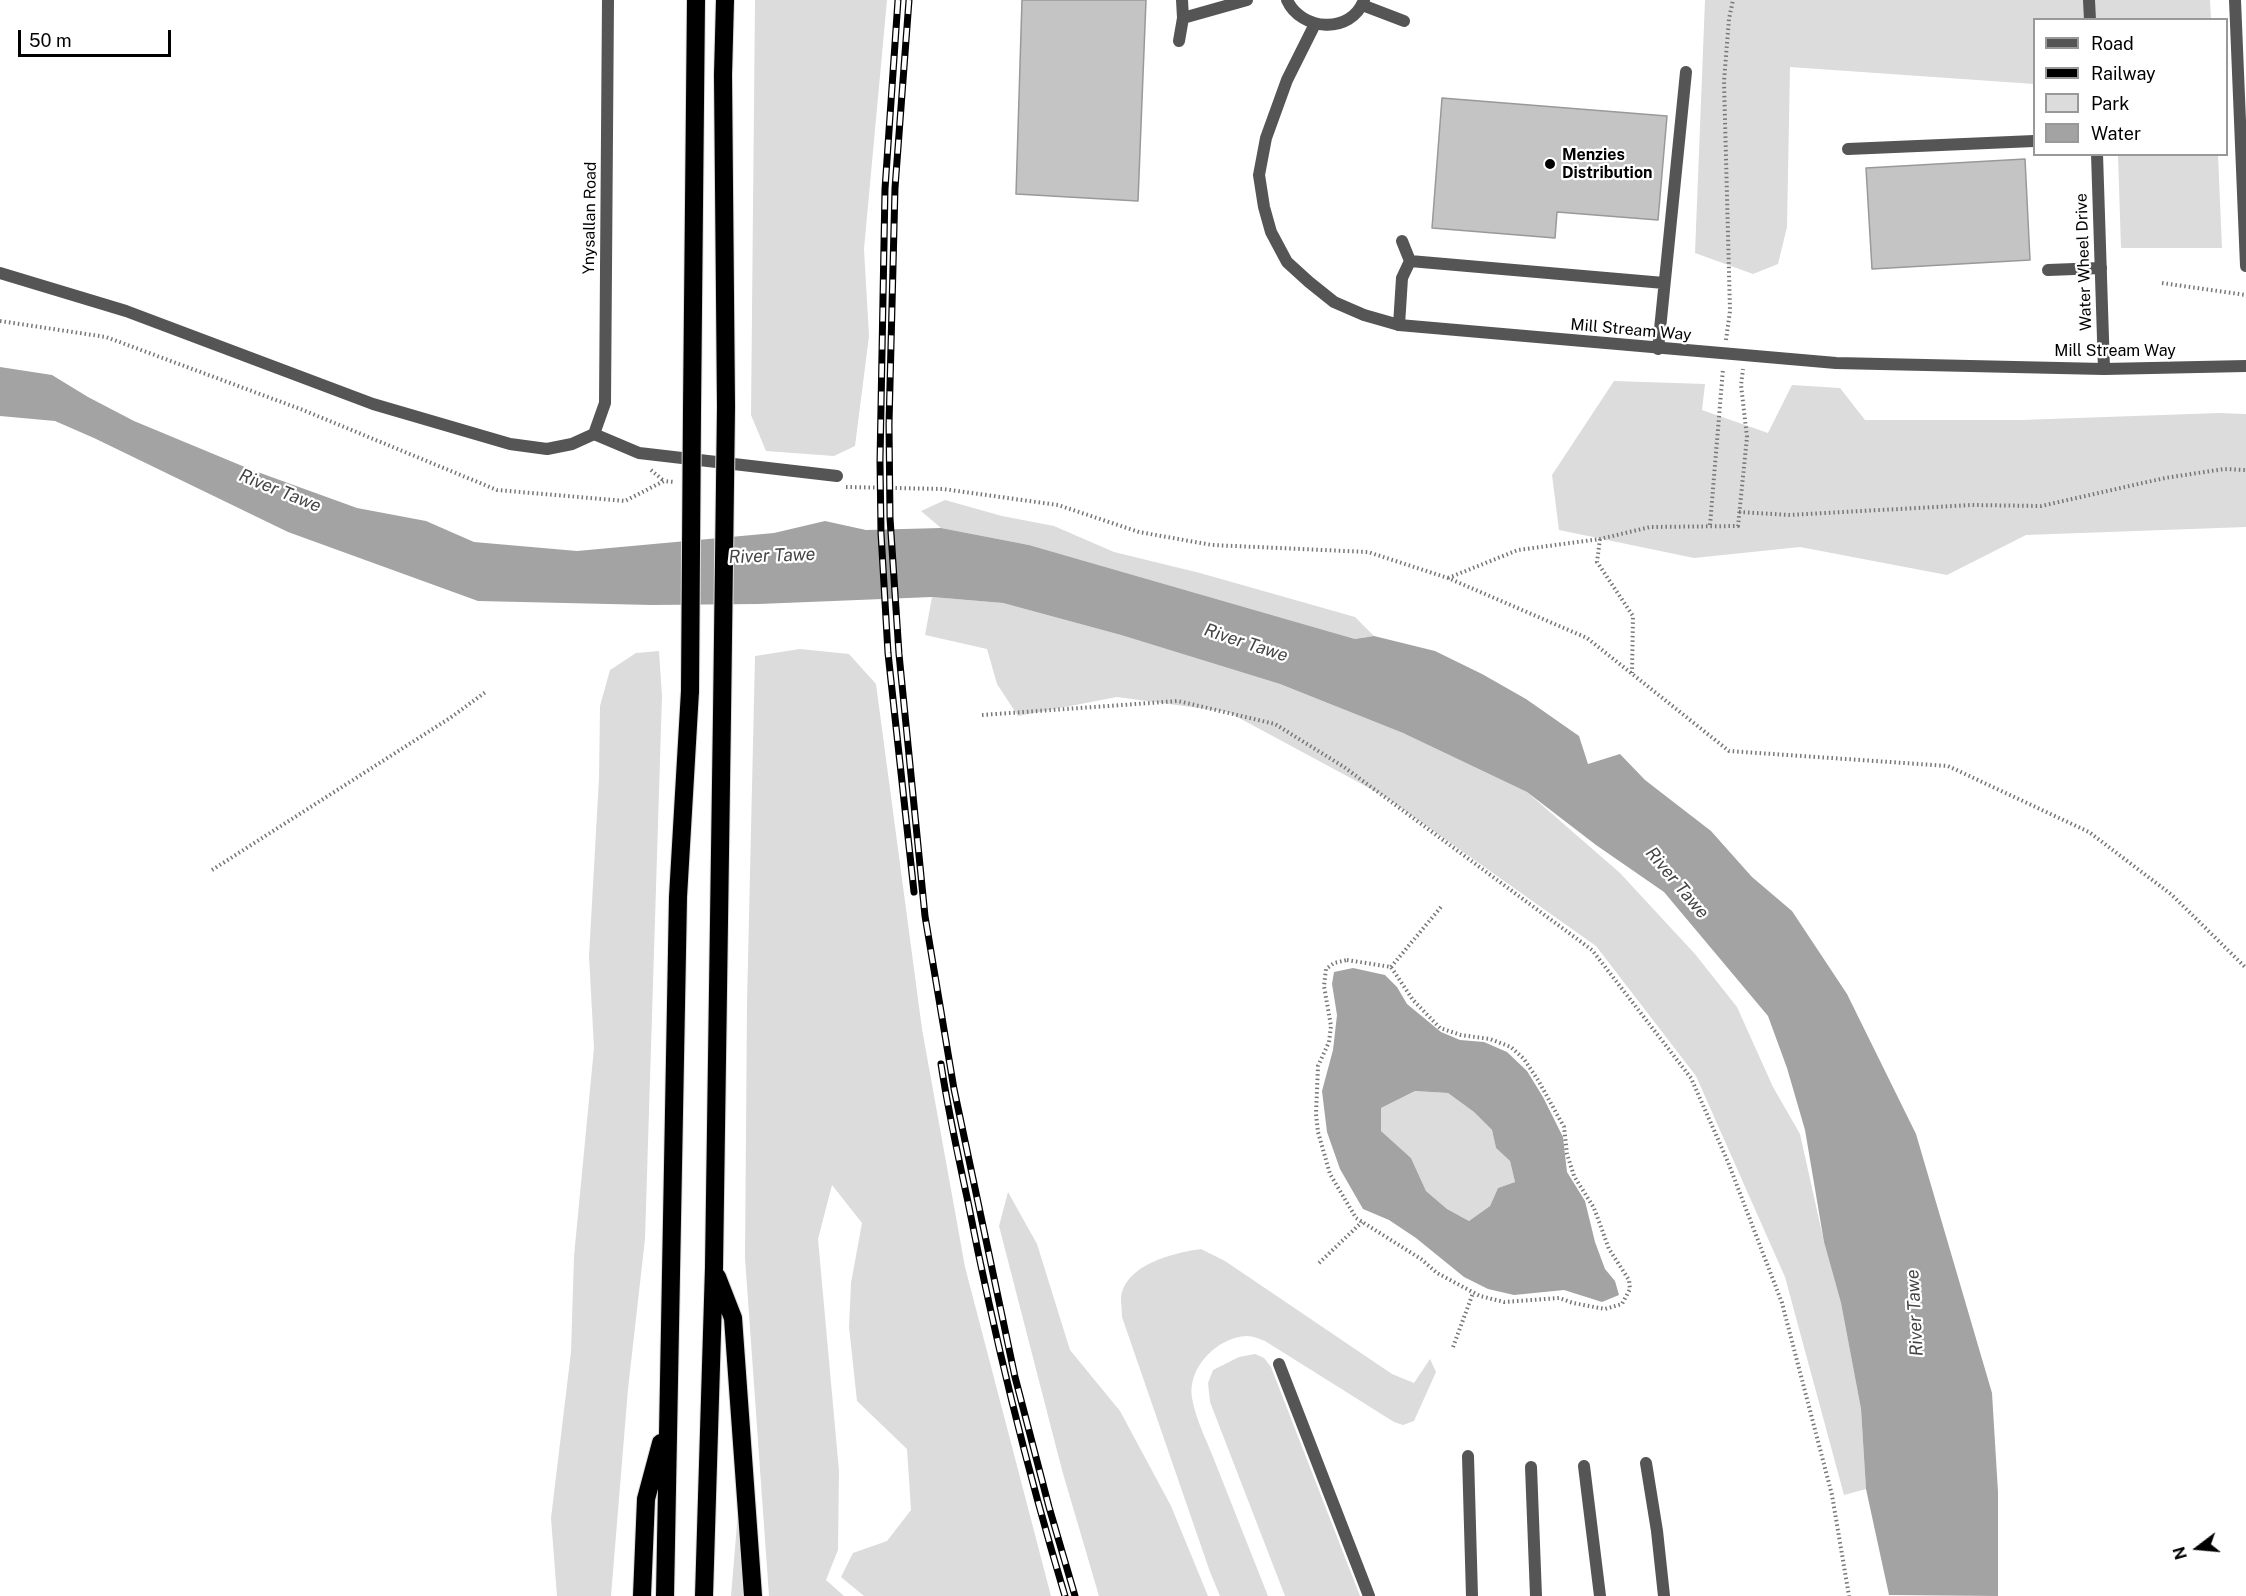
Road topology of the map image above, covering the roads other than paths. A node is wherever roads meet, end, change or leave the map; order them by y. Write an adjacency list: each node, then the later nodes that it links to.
1 (608, 0): 30 (street, Ynysallan Road)
2 (696, 0): 34 (highway, bridge)
3 (725, 0): 32 (highway, bridge)
4 (1182, 0): 10 (street)
5 (1248, 0): 10 (street)
6 (1287, 0): 13 (street)
7 (2088, 0): 11 (street)
8 (2235, 0): 21 (street)
9 (1363, 3): 12 (street); 13 (street)
10 (1183, 18): 14 (street)
11 (2090, 18)
12 (1404, 21)
13 (1315, 24): 26 (street, Mill Stream Way)
14 (1179, 41)
15 (1686, 72): 25 (street)
16 (2033, 141): 17 (street)
17 (1848, 149)
18 (2097, 156): 22 (street, Water Wheel Drive)
19 (1402, 241): 20 (street)
20 (1410, 261): 25 (street); 26 (street)
21 (2246, 266)
22 (2101, 268): 23 (street); 29 (street, Water Wheel Drive)
23 (2048, 270)
24 (0, 273): 30 (street)
25 (1664, 283): 27 (street)
26 (1399, 325): 27 (street, Mill Stream Way)
27 (1658, 349): 29 (street, Mill Stream Way)
28 (2246, 366): 29 (street, Mill Stream Way)
29 (2104, 369)
30 (594, 434): 31 (street)
31 (837, 481)
32 (714, 1267): 41 (highway); 42 (highway)
33 (1279, 1364): 43 (street)
34 (669, 1415): 39 (highway); 40 (highway)
35 (1468, 1456): 44 (street)
36 (1646, 1463): 47 (street)
37 (1584, 1466): 46 (street)
38 (1531, 1467): 45 (street)
39 (642, 1596)
40 (665, 1596)
41 (704, 1596)
42 (753, 1596)
43 (1369, 1596)
44 (1472, 1596)
45 (1536, 1596)
46 (1600, 1596)
47 (1664, 1596)

